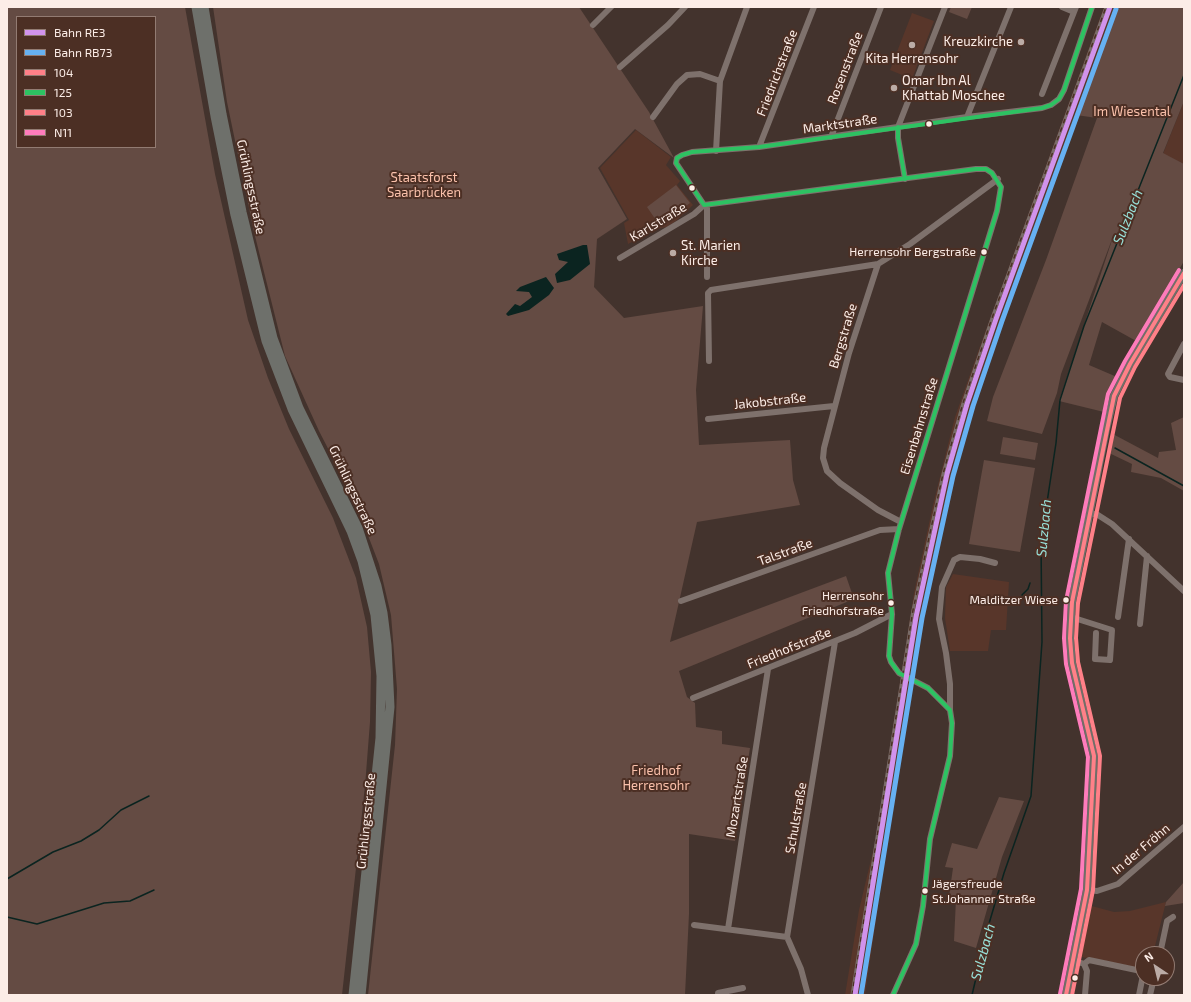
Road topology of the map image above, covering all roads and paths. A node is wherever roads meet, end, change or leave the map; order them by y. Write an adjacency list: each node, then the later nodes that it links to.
1 (196, 7): 63 (highway)
2 (204, 7): 64 (highway, Grühlingsstraße)
3 (612, 7): 13 (street)
4 (685, 7): 14 (street)
5 (747, 7): 15 (street)
6 (814, 7): 21 (street, Friedrichstraße)
7 (880, 7): 20 (street, Rosenstraße)
8 (945, 7): 19 (street)
9 (1010, 7): 18 (street)
10 (1062, 7): 12 (street)
11 (1092, 7): 18 (street, Marktstraße)
12 (1075, 9): 16 (street)
13 (593, 26)
14 (620, 67)
15 (720, 81): 17 (street); 22 (street)
16 (1042, 94)
17 (654, 117)
18 (967, 117): 19 (street, Marktstraße)
19 (898, 127): 20 (street, Marktstraße); 23 (street)
20 (831, 137): 21 (street, Marktstraße)
21 (759, 147): 22 (street, Marktstraße)
22 (716, 151): 26 (street, Marktstraße)
23 (904, 179): 24 (street, Karlstraße); 26 (street, Karlstraße)
24 (998, 180): 25 (street, Karlstraße); 28 (street)
25 (1002, 187): 37 (street, Eisenbahnstraße)
26 (706, 206): 27 (street, Karlstraße); 30 (street, Karlstraße)
27 (620, 258)
28 (878, 264): 32 (street); 34 (street, Bergstraße)
29 (1184, 273): 36 (main road)
30 (707, 277)
31 (1184, 344): 33 (street)
32 (709, 361)
33 (1184, 380)
34 (834, 406): 35 (street, Jakobstraße); 37 (street, Bergstraße)
35 (708, 419)
36 (1090, 513): 39 (street); 45 (main road)
37 (901, 522): 38 (street, Eisenbahnstraße)
38 (898, 529): 43 (street, Talstraße); 44 (street, Eisenbahnstraße)
39 (1129, 539): 40 (street); 46 (street)
40 (1147, 556): 42 (street); 47 (street)
41 (995, 563): 52 (street)
42 (1184, 591)
43 (681, 601)
44 (892, 614): 49 (street, Friedhofstraße); 52 (street, Eisenbahnstraße)
45 (1071, 617): 48 (street); 54 (main road)
46 (1118, 617)
47 (1140, 624)
48 (1096, 632)
49 (835, 642): 50 (street, Friedhofstraße); 58 (street, Schulstraße)
50 (768, 669): 51 (street, Friedhofstraße); 57 (street, Mozartstraße)
51 (693, 698)
52 (950, 710): 67 (street)
53 (1184, 827): 54 (street, In der Fröhn)
54 (1088, 890): 60 (main road)
55 (1173, 916): 59 (street)
56 (694, 925): 57 (street)
57 (728, 929): 58 (street)
58 (787, 937): 66 (street)
59 (1162, 946)
60 (1074, 960): 61 (street); 68 (main road)
61 (1084, 964): 69 (street); 70 (street)
62 (743, 988): 65 (street)
63 (353, 995)
64 (361, 995)
65 (718, 995)
66 (808, 995)
67 (893, 995)
68 (1066, 995)
69 (1085, 995)
70 (1139, 995)

